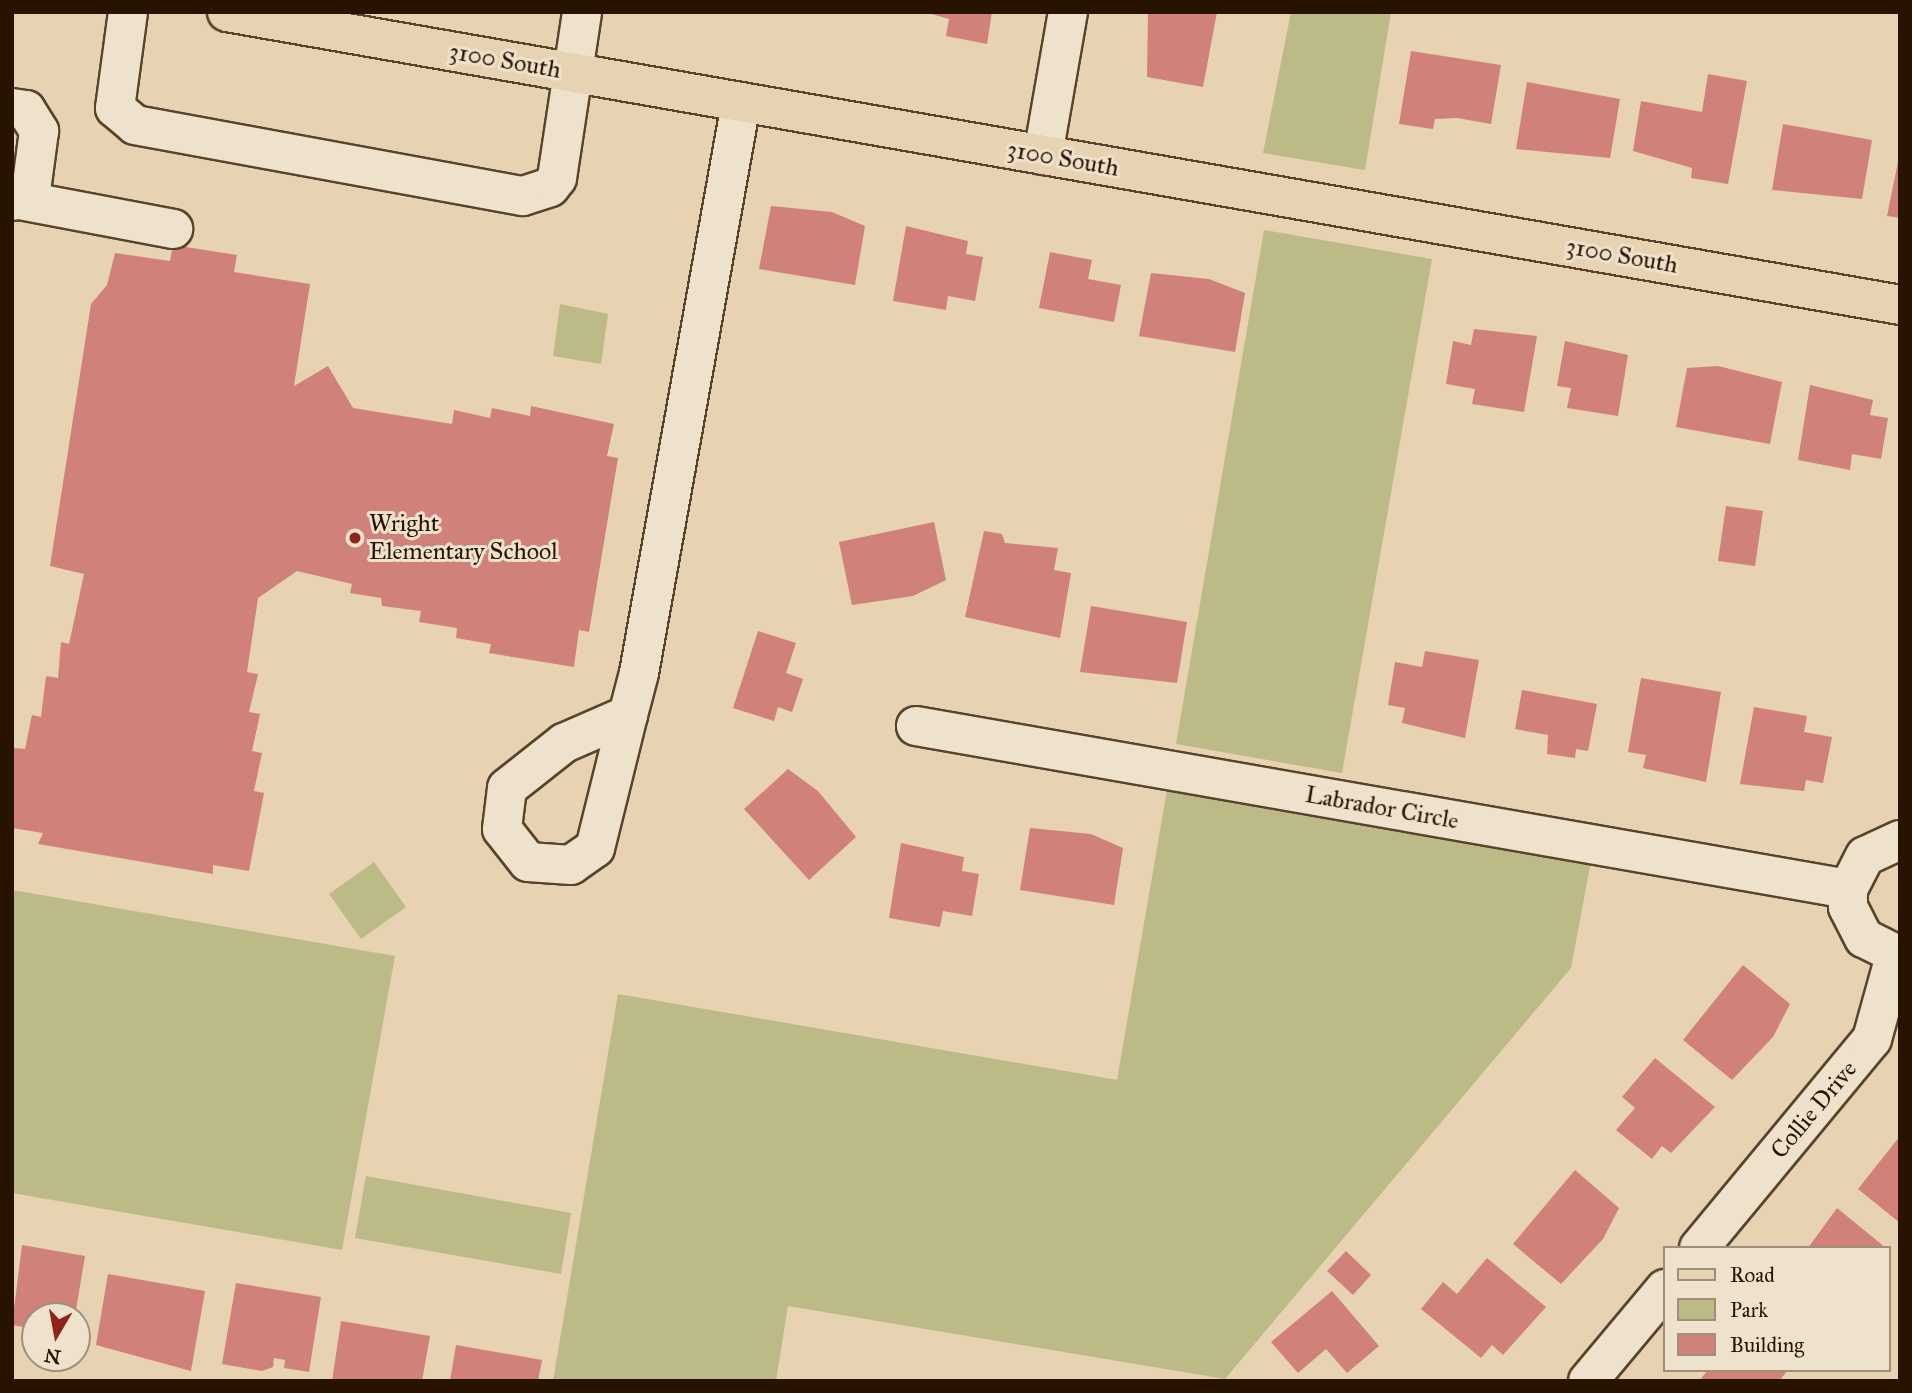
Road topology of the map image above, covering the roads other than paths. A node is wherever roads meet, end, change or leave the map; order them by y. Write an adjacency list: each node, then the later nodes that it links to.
1 (128, 12): 5 (street)
2 (227, 12): 5 (main road, 3100 South)
3 (582, 12): 5 (street)
4 (1068, 12): 8 (street)
5 (571, 72): 6 (main road, 3100 South)
6 (741, 103): 8 (main road, 3100 South); 12 (street)
7 (12, 108): 9 (street)
8 (1043, 155): 11 (main road, 3100 South)
9 (16, 200): 10 (street)
10 (173, 229)
11 (1900, 305)
12 (628, 715)
13 (916, 726): 15 (street, Labrador Circle)
14 (1900, 840): 15 (street)
15 (1848, 889): 16 (street)
16 (1897, 956): 17 (street, Collie Drive)
17 (1701, 1246)
18 (1664, 1290): 19 (street)
19 (1588, 1381)

